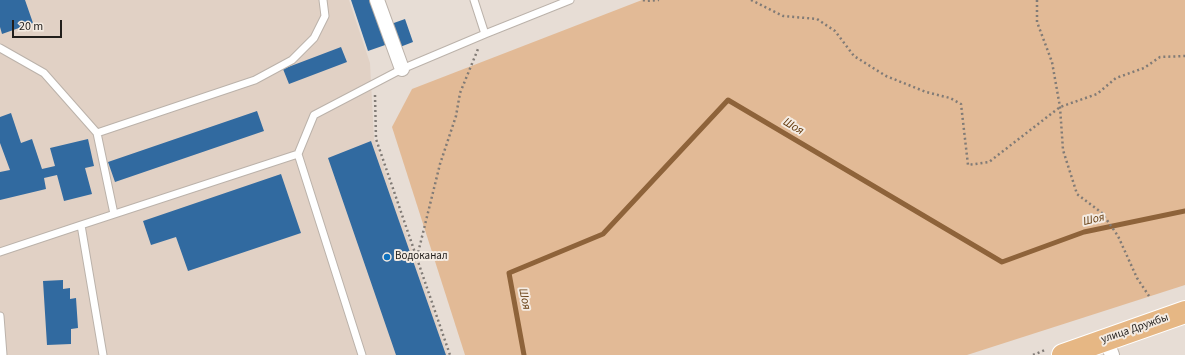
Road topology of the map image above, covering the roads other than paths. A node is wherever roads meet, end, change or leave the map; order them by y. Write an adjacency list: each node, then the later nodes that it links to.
1 (323, 0): 8 (lane)
2 (377, 0): 7 (street)
3 (474, 0): 5 (lane)
4 (570, 0): 5 (lane)
5 (485, 34): 7 (lane)
6 (0, 48): 8 (lane)
7 (402, 70): 9 (lane)
8 (96, 133): 10 (lane)
9 (298, 154): 10 (lane); 18 (lane)
10 (114, 214): 11 (lane)
11 (82, 225): 12 (lane); 17 (lane)
12 (0, 252)
13 (1185, 312): 15 (main road, улица Дружбы)
14 (0, 316): 16 (lane)
15 (1109, 347): 19 (main road, улица Дружбы)
16 (3, 355)
17 (103, 355)
18 (362, 355)
19 (1062, 355)

